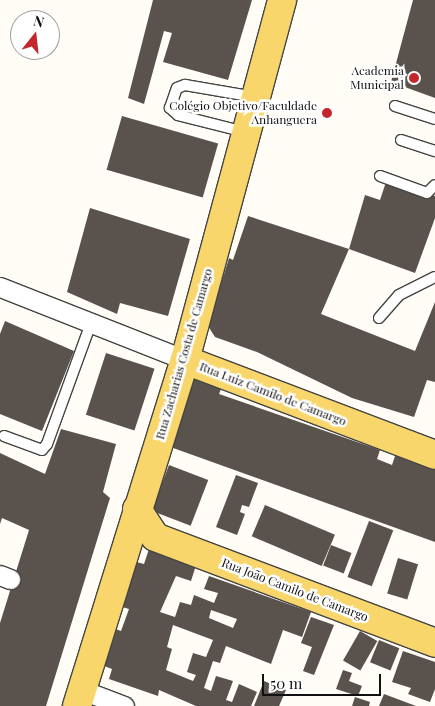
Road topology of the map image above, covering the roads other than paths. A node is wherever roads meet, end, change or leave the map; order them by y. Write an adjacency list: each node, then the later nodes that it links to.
1 (282, 0): 2 (main road, Rua Zacharias Costa de Camargo)
2 (256, 98): 5 (main road, Rua Zacharias Costa de Camargo); 5 (lane)
3 (395, 106): 4 (lane)
4 (435, 119)
5 (247, 132): 14 (main road, Rua Zacharias Costa de Camargo)
6 (401, 140): 7 (lane)
7 (435, 151)
8 (380, 176): 9 (lane)
9 (435, 185)
10 (435, 277): 12 (lane)
11 (0, 287): 13 (street, Rua Luiz Camilo de Camargo)
12 (380, 318)
13 (91, 323): 14 (street, Rua Luiz Camilo de Camargo); 15 (lane)
14 (185, 360): 16 (main road, Rua Luiz Camilo de Camargo); 17 (main road, Rua Zacharias Costa de Camargo)
15 (4, 436)
16 (435, 455)
17 (138, 510): 18 (main road); 19 (main road, Rua Zacharias Costa de Camargo)
18 (156, 537): 19 (main road); 20 (main road, Rua João Camilo de Camargo)
19 (122, 559): 21 (main road, Rua Zacharias Costa de Camargo)
20 (435, 643)
21 (80, 698): 22 (street)
22 (124, 706)

